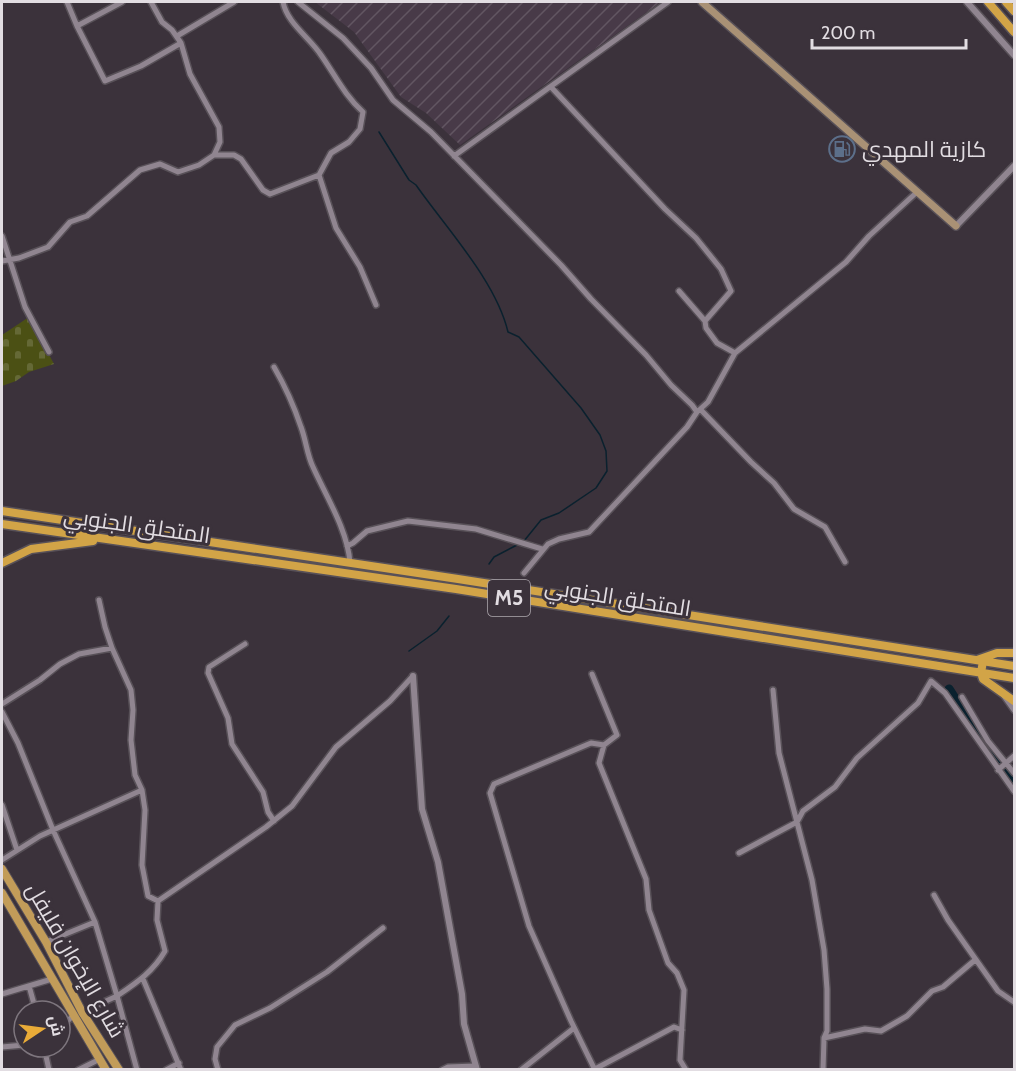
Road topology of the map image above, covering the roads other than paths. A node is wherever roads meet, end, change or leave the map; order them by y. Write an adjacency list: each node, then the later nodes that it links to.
1 (67, 2): 13 (street)
2 (123, 2): 13 (street)
3 (151, 2): 15 (street)
4 (234, 2): 15 (street)
5 (282, 2): 22 (street)
6 (298, 2): 20 (street)
7 (668, 2): 18 (street)
8 (702, 2): 23 (main road)
9 (967, 2): 17 (street)
10 (988, 2): 14 (highway)
11 (1006, 2): 12 (highway)
12 (1014, 11)
13 (77, 26): 16 (street)
14 (1014, 32)
15 (177, 36): 16 (street)
16 (182, 43): 19 (street)
17 (1014, 55)
18 (551, 87): 20 (street); 30 (street)
19 (214, 155): 22 (street); 26 (street)
20 (454, 156): 34 (street)
21 (1014, 166): 24 (street)
22 (319, 174): 29 (street)
23 (917, 192): 24 (main road); 32 (street)
24 (956, 226)
25 (2, 236): 26 (street)
26 (10, 260): 27 (street); 31 (street)
27 (2, 261)
28 (679, 291): 30 (street)
29 (376, 305)
30 (705, 321): 32 (street)
31 (49, 352)
32 (735, 353): 34 (street)
33 (274, 367): 38 (street)
34 (699, 411): 39 (street); 40 (street)
35 (2, 511): 42 (highway, المتحلق الجنوبي / M5)
36 (2, 524): 37 (highway, المتحلق الجنوبي / M5)
37 (106, 540): 41 (highway); 50 (highway, المتحلق الجنوبي / M5)
38 (347, 546): 39 (street); 42 (street)
39 (543, 549): 43 (street)
40 (845, 562)
41 (2, 563)
42 (350, 563): 48 (highway, المتحلق الجنوبي / M5)
43 (524, 573)
44 (99, 600): 46 (street)
45 (245, 644): 70 (street)
46 (112, 648): 58 (street); 67 (street)
47 (1014, 653): 48 (highway)
48 (980, 661): 49 (highway, المتحلق الجنوبي / M5); 50 (highway)
49 (1014, 666)
50 (981, 673): 53 (highway, المتحلق الجنوبي / M5); 55 (highway)
51 (592, 674): 62 (street)
52 (413, 676): 70 (street); 98 (street)
53 (1014, 678)
54 (773, 690): 71 (street)
55 (1002, 692): 57 (highway); 59 (street)
56 (962, 697): 64 (street)
57 (1014, 701)
58 (2, 704)
59 (1014, 710)
60 (2, 712): 61 (street)
61 (4, 721): 72 (street)
62 (604, 745): 93 (street); 94 (street)
63 (1014, 756): 64 (street)
64 (1007, 762): 65 (street); 66 (street)
65 (998, 770): 68 (street); 71 (street)
66 (1014, 773)
67 (142, 789): 72 (street); 79 (street)
68 (1014, 791)
69 (2, 805): 73 (street)
70 (274, 821): 79 (street)
71 (796, 822): 74 (street); 95 (street)
72 (53, 830): 73 (street); 80 (street)
73 (17, 850): 75 (street)
74 (739, 853)
75 (2, 860)
76 (2, 869): 82 (main road, شارع الإخوان فليفل)
77 (2, 893): 85 (main road, شارع الإخوان فليفل)
78 (934, 895): 83 (street)
79 (158, 901): 84 (street)
80 (95, 922): 82 (street); 88 (street)
81 (383, 928): 106 (street)
82 (46, 942): 91 (main road, شارع الإخوان فليفل)
83 (975, 960): 90 (street); 95 (street)
84 (143, 978): 88 (street); 97 (street)
85 (52, 979): 86 (street); 91 (main road, شارع الإخوان فليفل)
86 (29, 986): 87 (street); 89 (street)
87 (2, 994)
88 (117, 996): 91 (street); 103 (street)
89 (33, 999)
90 (1014, 1002)
91 (78, 1014): 92 (street); 96 (main road, شارع الإخوان فليفل); 102 (main road, شارع الإخوان فليفل)
92 (72, 1019)
93 (574, 1028): 99 (street); 108 (street)
94 (682, 1030): 99 (street); 109 (street)
95 (824, 1038): 110 (street)
96 (100, 1059): 100 (street); 101 (main road, شارع الإخوان فليفل)
97 (179, 1063): 104 (street); 105 (street)
98 (476, 1068): 107 (street)
99 (595, 1069)
100 (78, 1070)
101 (106, 1070)
102 (119, 1070)
103 (137, 1070)
104 (166, 1070)
105 (181, 1070)
106 (218, 1070)
107 (442, 1070)
108 (521, 1070)
109 (686, 1070)
110 (823, 1070)

